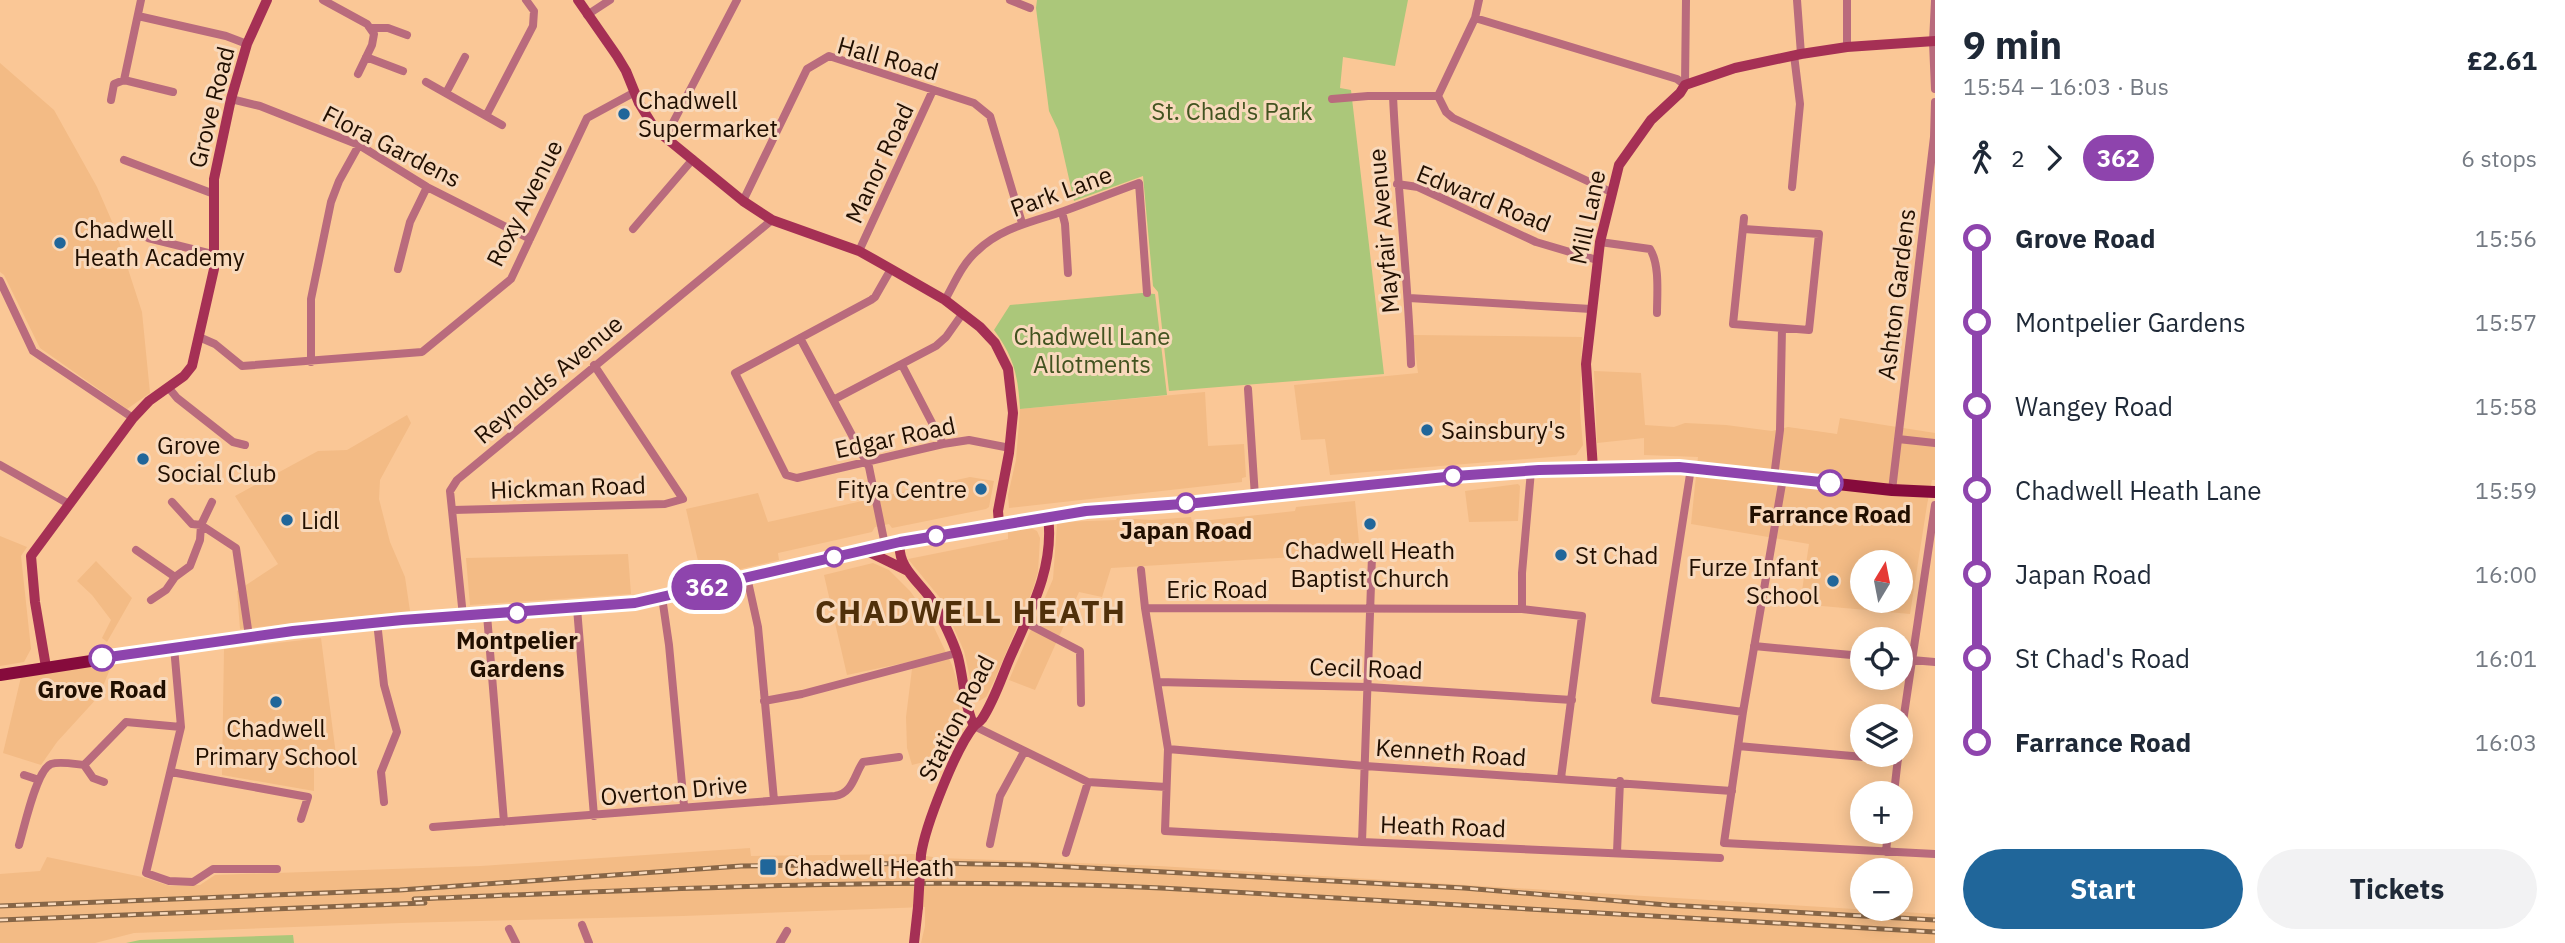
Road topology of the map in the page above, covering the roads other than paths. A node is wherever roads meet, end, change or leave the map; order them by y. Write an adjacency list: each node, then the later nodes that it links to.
1 (141, 0): 16 (street)
2 (267, 0): 21 (street, Grove Road)
3 (323, 0): 18 (street)
4 (526, 0): 42 (street)
5 (578, 0): 15 (street)
6 (610, 0): 15 (street)
7 (737, 0): 44 (street)
8 (1010, 0): 14 (street)
9 (1479, 0): 17 (street)
10 (1686, 0): 30 (street)
11 (1797, 0): 23 (street)
12 (1847, 0): 22 (street)
13 (1935, 1): 20 (street)
14 (1030, 8)
15 (587, 15): 34 (street)
16 (138, 16): 21 (street); 28 (street)
17 (1475, 18): 30 (street); 37 (street)
18 (370, 28): 19 (street); 24 (street)
19 (407, 35)
20 (1934, 41): 22 (street, Mill Lane); 31 (street)
21 (247, 44): 38 (street, Grove Road)
22 (1847, 47): 23 (street, Mill Lane)
23 (1797, 55): 30 (street, Mill Lane); 50 (street)
24 (366, 57): 26 (street); 27 (street)
25 (465, 57): 35 (street)
26 (403, 71)
27 (358, 74)
28 (124, 80): 33 (street); 40 (street)
29 (426, 82): 35 (street)
30 (1685, 85): 51 (street, Mill Lane)
31 (1935, 89)
32 (933, 90): 53 (street, Hall Road); 57 (street, Hall Road); 63 (street, Manor Road)
33 (173, 92)
34 (635, 92): 44 (street); 61 (street, Roxy Avenue)
35 (446, 93): 42 (street)
36 (1393, 96): 37 (street); 39 (street); 48 (street, Mayfair Avenue)
37 (1438, 96): 51 (street)
38 (231, 99): 45 (street, Flora Gardens); 52 (street, Grove Road)
39 (1332, 99)
40 (111, 100)
41 (1935, 102): 87 (street, Ashton Gardens)
42 (486, 116): 43 (street)
43 (502, 125)
44 (666, 136): 47 (street)
45 (359, 145): 49 (street, Flora Gardens); 79 (street)
46 (124, 159): 52 (street)
47 (693, 159): 53 (street); 59 (street)
48 (1397, 184): 65 (street, Edward Road); 71 (street, Mayfair Avenue)
49 (427, 187): 61 (street, Flora Gardens); 66 (street)
50 (1792, 187)
51 (1611, 192): 62 (street, Mill Lane)
52 (214, 194): 64 (street, Grove Road)
53 (743, 201): 56 (street)
54 (1062, 212): 57 (street, Park Lane); 68 (street); 70 (street, Park Lane)
55 (1744, 218): 60 (street)
56 (772, 220): 63 (street); 81 (street, Reynolds Avenue)
57 (1022, 223): 72 (street, Park Lane)
58 (135, 229): 64 (street)
59 (634, 229)
60 (1744, 229): 76 (street); 76 (street)
61 (530, 239): 79 (street, Roxy Avenue)
62 (1600, 242): 65 (street, Mill Lane); 75 (street)
63 (859, 251): 67 (street)
64 (216, 255): 77 (street, Grove Road)
65 (1597, 260): 73 (street, Mill Lane)
66 (398, 269)
67 (891, 269): 72 (street); 78 (street)
68 (1068, 273)
69 (0, 281): 86 (street)
70 (1147, 293)
71 (1409, 298): 73 (street); 80 (street, Mayfair Avenue)
72 (945, 300): 74 (street)
73 (1591, 309): 95 (street, Mill Lane)
74 (963, 313): 82 (street); 91 (street)
75 (1657, 313)
76 (1782, 328): 97 (street)
77 (199, 337): 79 (street, Roxy Avenue); 83 (street, Grove Road)
78 (800, 338): 85 (street); 92 (street, Edgar Road)
79 (311, 362)
80 (1411, 364)
81 (594, 365): 105 (street, Reynolds Avenue); 105 (street, Hickman Road)
82 (902, 365): 85 (street); 89 (street)
83 (168, 387): 86 (street, Grove Road); 90 (street)
84 (1248, 389): 100 (street)
85 (833, 400): 92 (street)
86 (133, 418): 103 (street, Grove Road)
87 (1898, 439): 88 (street); 98 (street, Ashton Gardens)
88 (1935, 443)
89 (943, 444): 91 (street, Edgar Road); 92 (street, Edgar Road)
90 (245, 445)
91 (1010, 448): 107 (street)
92 (866, 463): 110 (street)
93 (0, 465): 103 (street)
94 (1691, 468): 95 (main road); 97 (main road); 145 (street)
95 (1593, 469): 96 (main road)
96 (1531, 471): 100 (main road); 123 (street)
97 (1779, 477): 98 (main road); 129 (street)
98 (1892, 490): 99 (main road)
99 (1935, 492)
100 (1255, 497): 106 (main road)
101 (172, 502): 108 (street)
102 (212, 502): 108 (street)
103 (69, 504): 136 (street, Grove Road)
104 (1935, 505): 132 (street)
105 (453, 510): 125 (street, Reynolds Avenue)
106 (1048, 516): 107 (main road); 127 (street, Station Road)
107 (999, 524): 109 (main road)
108 (201, 526): 116 (street); 128 (street)
109 (900, 542): 110 (main road); 115 (street)
110 (885, 545): 112 (main road)
111 (136, 550): 116 (street)
112 (865, 550): 115 (street); 117 (main road)
113 (1372, 556): 122 (street)
114 (1142, 570): 121 (street)
115 (908, 571): 131 (street)
116 (175, 577): 119 (street)
117 (747, 577): 118 (main road); 141 (street)
118 (662, 597): 120 (main road); 166 (street)
119 (151, 600)
120 (577, 608): 124 (main road); 167 (street)
121 (1145, 608): 122 (street, Eric Road); 138 (street)
122 (1370, 608): 123 (street, Eric Road); 139 (street)
123 (1522, 610): 140 (street, Eric Road)
124 (487, 615): 125 (main road); 169 (street)
125 (463, 616): 126 (main road)
126 (377, 622): 128 (main road); 165 (street)
127 (1026, 623): 143 (street); 144 (street, Station Road)
128 (249, 636): 130 (main road)
129 (1754, 646): 133 (street); 145 (street)
130 (174, 647): 136 (main road); 147 (street)
131 (957, 653): 141 (street); 142 (street)
132 (1913, 653)
133 (1850, 655)
134 (1913, 660): 135 (street)
135 (1935, 662)
136 (46, 667): 137 (main road)
137 (0, 675)
138 (1158, 682): 139 (street, Cecil Road); 149 (street)
139 (1368, 687): 140 (street, Cecil Road); 154 (street)
140 (1572, 700): 157 (street)
141 (765, 701): 164 (street)
142 (967, 702): 144 (street); 146 (street)
143 (1081, 704)
144 (987, 709): 146 (street, Station Road)
145 (1743, 712): 148 (street)
146 (974, 726): 150 (street); 187 (street, Station Road, bridge)
147 (181, 727): 153 (street); 155 (street)
148 (1738, 746): 151 (street); 163 (street)
149 (1168, 749): 154 (street, Kenneth Road); 162 (street)
150 (1024, 752): 161 (street); 172 (street)
151 (1850, 754)
152 (899, 757): 164 (street, Overton Drive)
153 (84, 765): 158 (street); 160 (street)
154 (1365, 766): 157 (street, Kenneth Road); 171 (street)
155 (171, 772): 168 (street); 180 (street)
156 (24, 775): 158 (street)
157 (1561, 778): 159 (street, Kenneth Road)
158 (39, 780): 174 (street)
159 (1620, 781): 163 (street, Kenneth Road); 175 (street)
160 (104, 782)
161 (1088, 782): 162 (street); 177 (street)
162 (1166, 787): 171 (street, Heath Road)
163 (1732, 790): 176 (street)
164 (774, 800): 166 (street, Overton Drive)
165 (384, 802)
166 (684, 806): 167 (street, Overton Drive)
167 (594, 816): 169 (street, Overton Drive)
168 (300, 819)
169 (504, 822): 170 (street, Overton Drive)
170 (433, 827)
171 (1362, 842): 175 (street, Heath Road)
172 (990, 844)
173 (1887, 844): 176 (street)
174 (19, 845)
175 (1617, 852): 179 (street, Heath Road)
176 (1886, 852): 178 (street)
177 (1066, 853)
178 (1935, 854)
179 (1720, 858)
180 (277, 869)
181 (582, 925): 185 (street)
182 (509, 929): 184 (street)
183 (788, 931): 186 (street)
184 (516, 943)
185 (589, 943)
186 (780, 943)
187 (914, 943)

